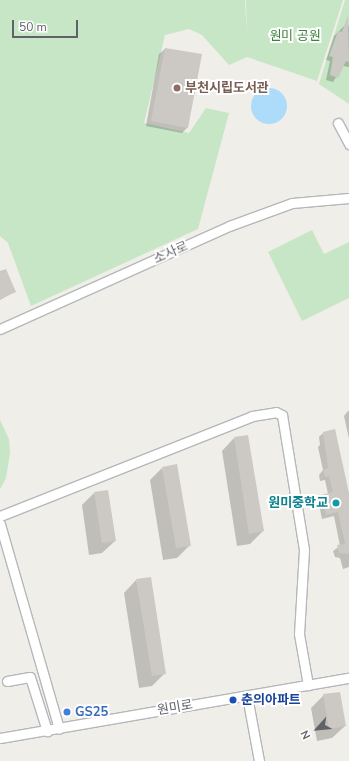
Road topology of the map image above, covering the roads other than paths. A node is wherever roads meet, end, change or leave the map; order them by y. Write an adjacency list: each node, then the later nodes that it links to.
1 (338, 123): 2 (street)
2 (349, 144)
3 (349, 198): 4 (street, 소사로)
4 (0, 329)
5 (0, 516): 9 (street)
6 (0, 524): 11 (street)
7 (349, 678): 9 (street, 원미로)
8 (7, 681): 12 (street)
9 (308, 685): 10 (street, 원미로)
10 (247, 696): 11 (street, 원미로); 14 (street)
11 (59, 729): 12 (street, 원미로)
12 (47, 731): 13 (street, 원미로)
13 (0, 738)
14 (259, 761)

